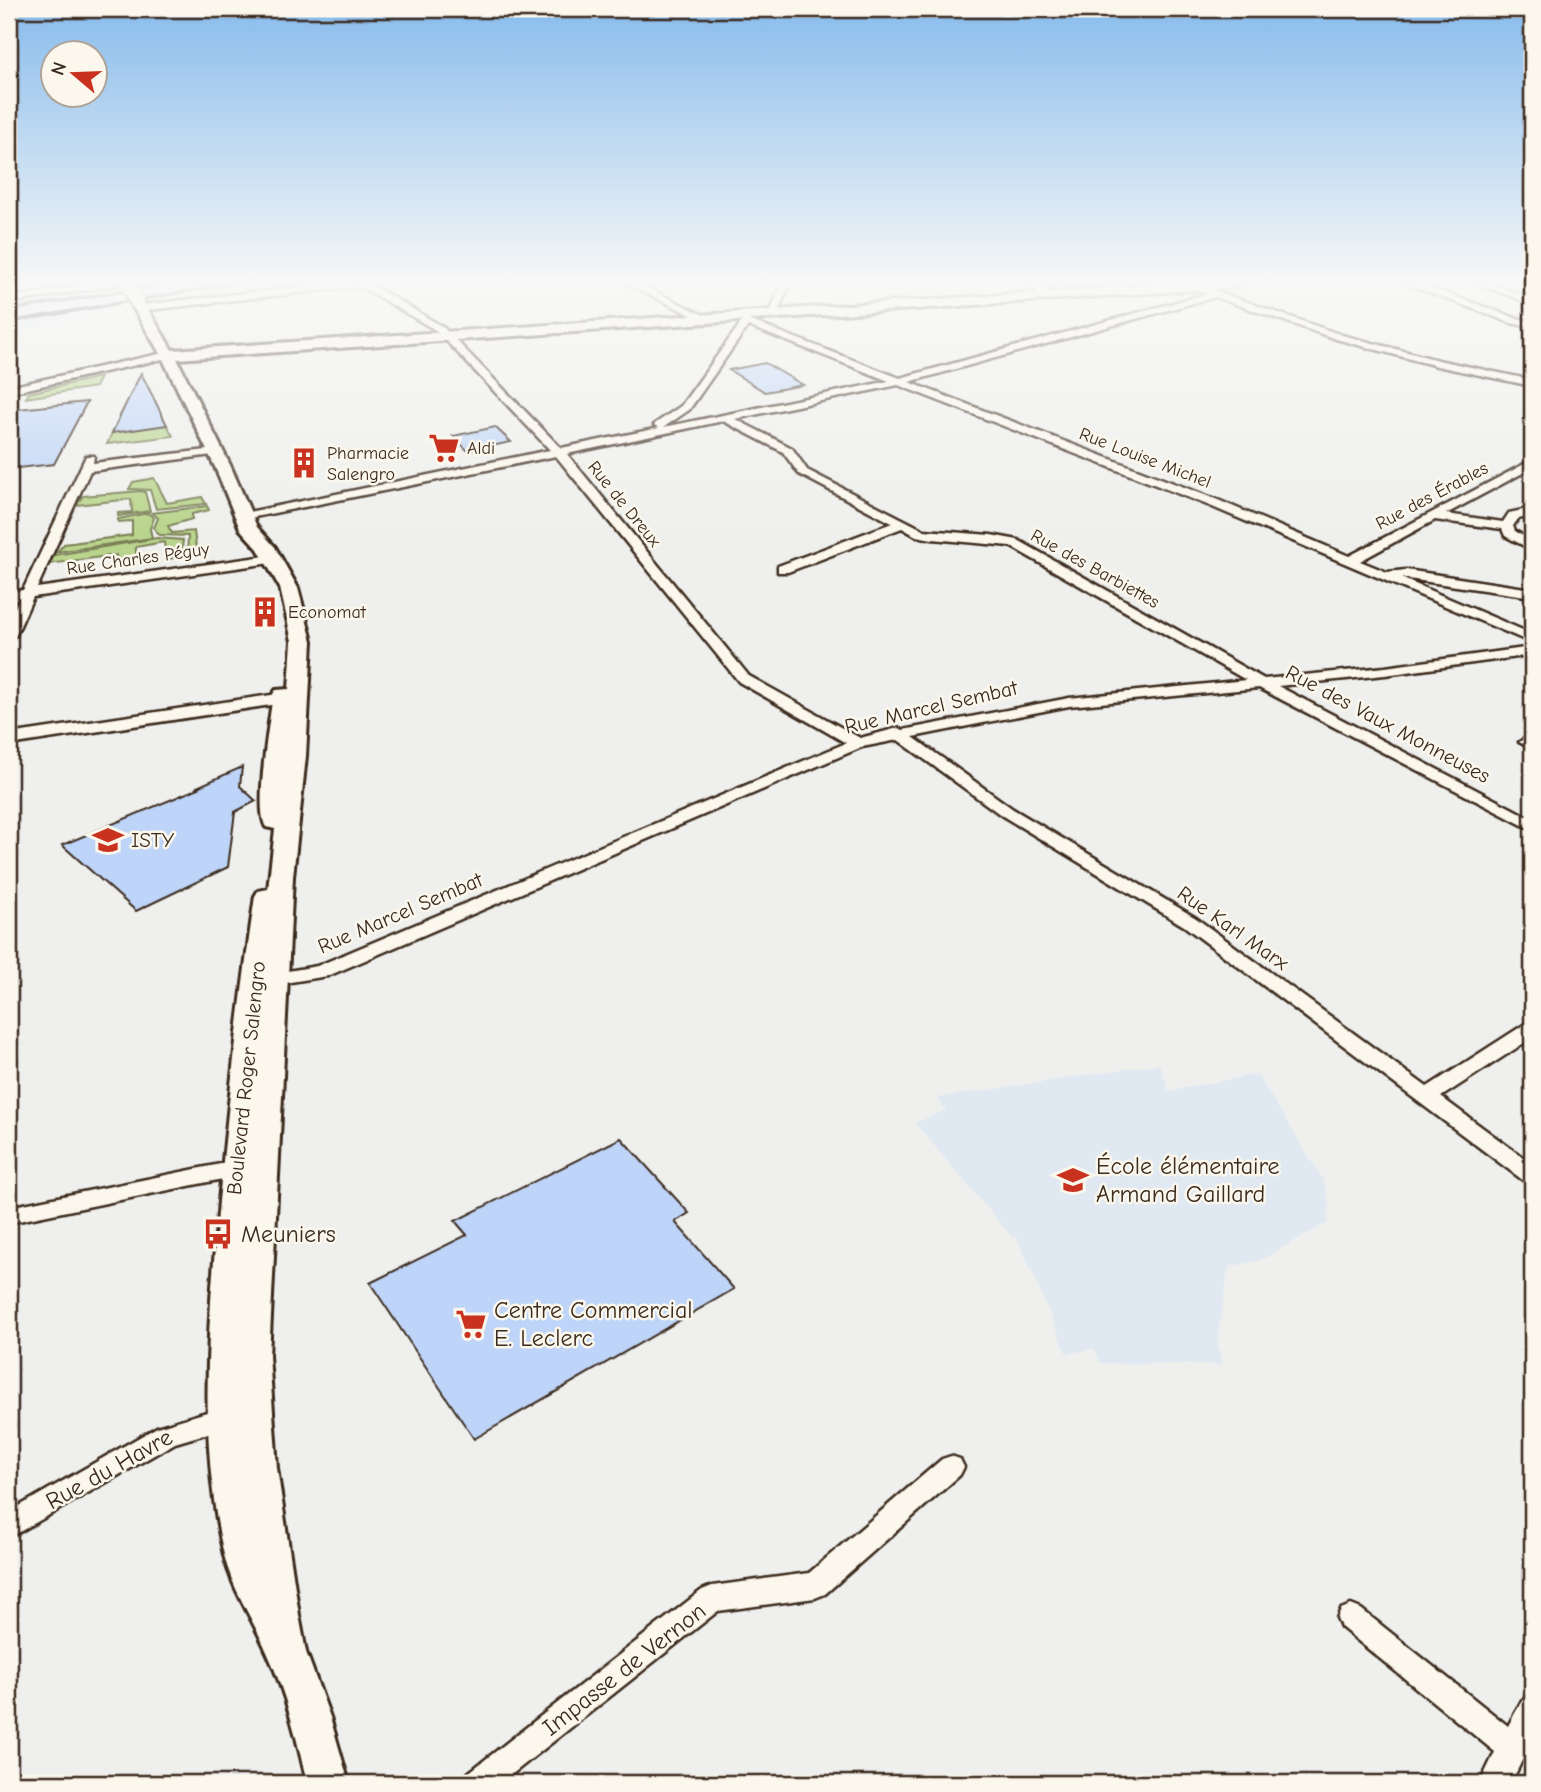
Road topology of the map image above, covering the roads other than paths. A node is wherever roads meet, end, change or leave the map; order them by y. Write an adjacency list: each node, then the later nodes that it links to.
1 (108, 367): 10 (street)
2 (174, 367): 16 (main road, Boulevard Roger Salengro)
3 (477, 367): 15 (street, Rue de Dreux)
4 (713, 367): 11 (street)
5 (865, 367): 8 (street, Rue Louise Michel)
6 (953, 367): 8 (street)
7 (1454, 367): 9 (street)
8 (901, 381): 12 (street); 25 (street, Rue Louise Michel)
9 (1532, 383)
10 (9, 390)
11 (685, 408): 13 (street); 14 (street)
12 (723, 417): 13 (street); 21 (street, Rue des Barbiettes)
13 (700, 421): 14 (street)
14 (648, 432): 15 (street)
15 (557, 450): 19 (street); 38 (street, Rue de Dreux)
16 (219, 460): 19 (main road, Boulevard Roger Salengro); 28 (street)
17 (1530, 466): 20 (street, Rue des Érables)
18 (1532, 512): 22 (street)
19 (251, 515): 24 (main road, Boulevard Roger Salengro)
20 (1434, 516): 22 (street); 25 (street, Rue des Érables)
21 (902, 524): 26 (street); 34 (street, Rue des Barbiettes)
22 (1507, 526): 23 (street)
23 (1532, 546)
24 (270, 553): 28 (street, Rue Charles Péguy); 35 (main road, Boulevard Roger Salengro)
25 (1349, 561): 27 (street, Rue Louise Michel)
26 (783, 569)
27 (1385, 576): 29 (street); 32 (street, Rue Louise Michel)
28 (28, 593): 30 (street, Rue Charles Péguy); 31 (street)
29 (1532, 593)
30 (9, 596)
31 (9, 635)
32 (1532, 639)
33 (1532, 650): 34 (street, Rue Marcel Sembat)
34 (1261, 683): 36 (street, Rue Marcel Sembat); 39 (street, Rue des Vaux Monneuses)
35 (290, 697): 37 (street); 42 (main road, Boulevard Roger Salengro)
36 (898, 733): 38 (street, Rue Marcel Sembat); 44 (street, Rue Karl Marx)
37 (9, 740)
38 (858, 743): 42 (street, Rue Marcel Sembat)
39 (1500, 808): 40 (street); 41 (street, Rue des Vaux Monneuses)
40 (1532, 809)
41 (1532, 825)
42 (266, 980): 45 (main road, Boulevard Roger Salengro)
43 (1532, 1029): 44 (street)
44 (1426, 1097): 46 (street, Rue Karl Marx)
45 (249, 1166): 47 (street); 48 (main road, Boulevard Roger Salengro)
46 (1532, 1175)
47 (9, 1216)
48 (239, 1415): 50 (street, Rue du Havre); 54 (main road, Boulevard Roger Salengro)
49 (951, 1467): 55 (street, Impasse de Vernon)
50 (9, 1525)
51 (1351, 1618): 53 (street)
52 (1532, 1710): 53 (street)
53 (1513, 1748): 56 (street)
54 (329, 1773)
55 (478, 1783)
56 (1495, 1783)

